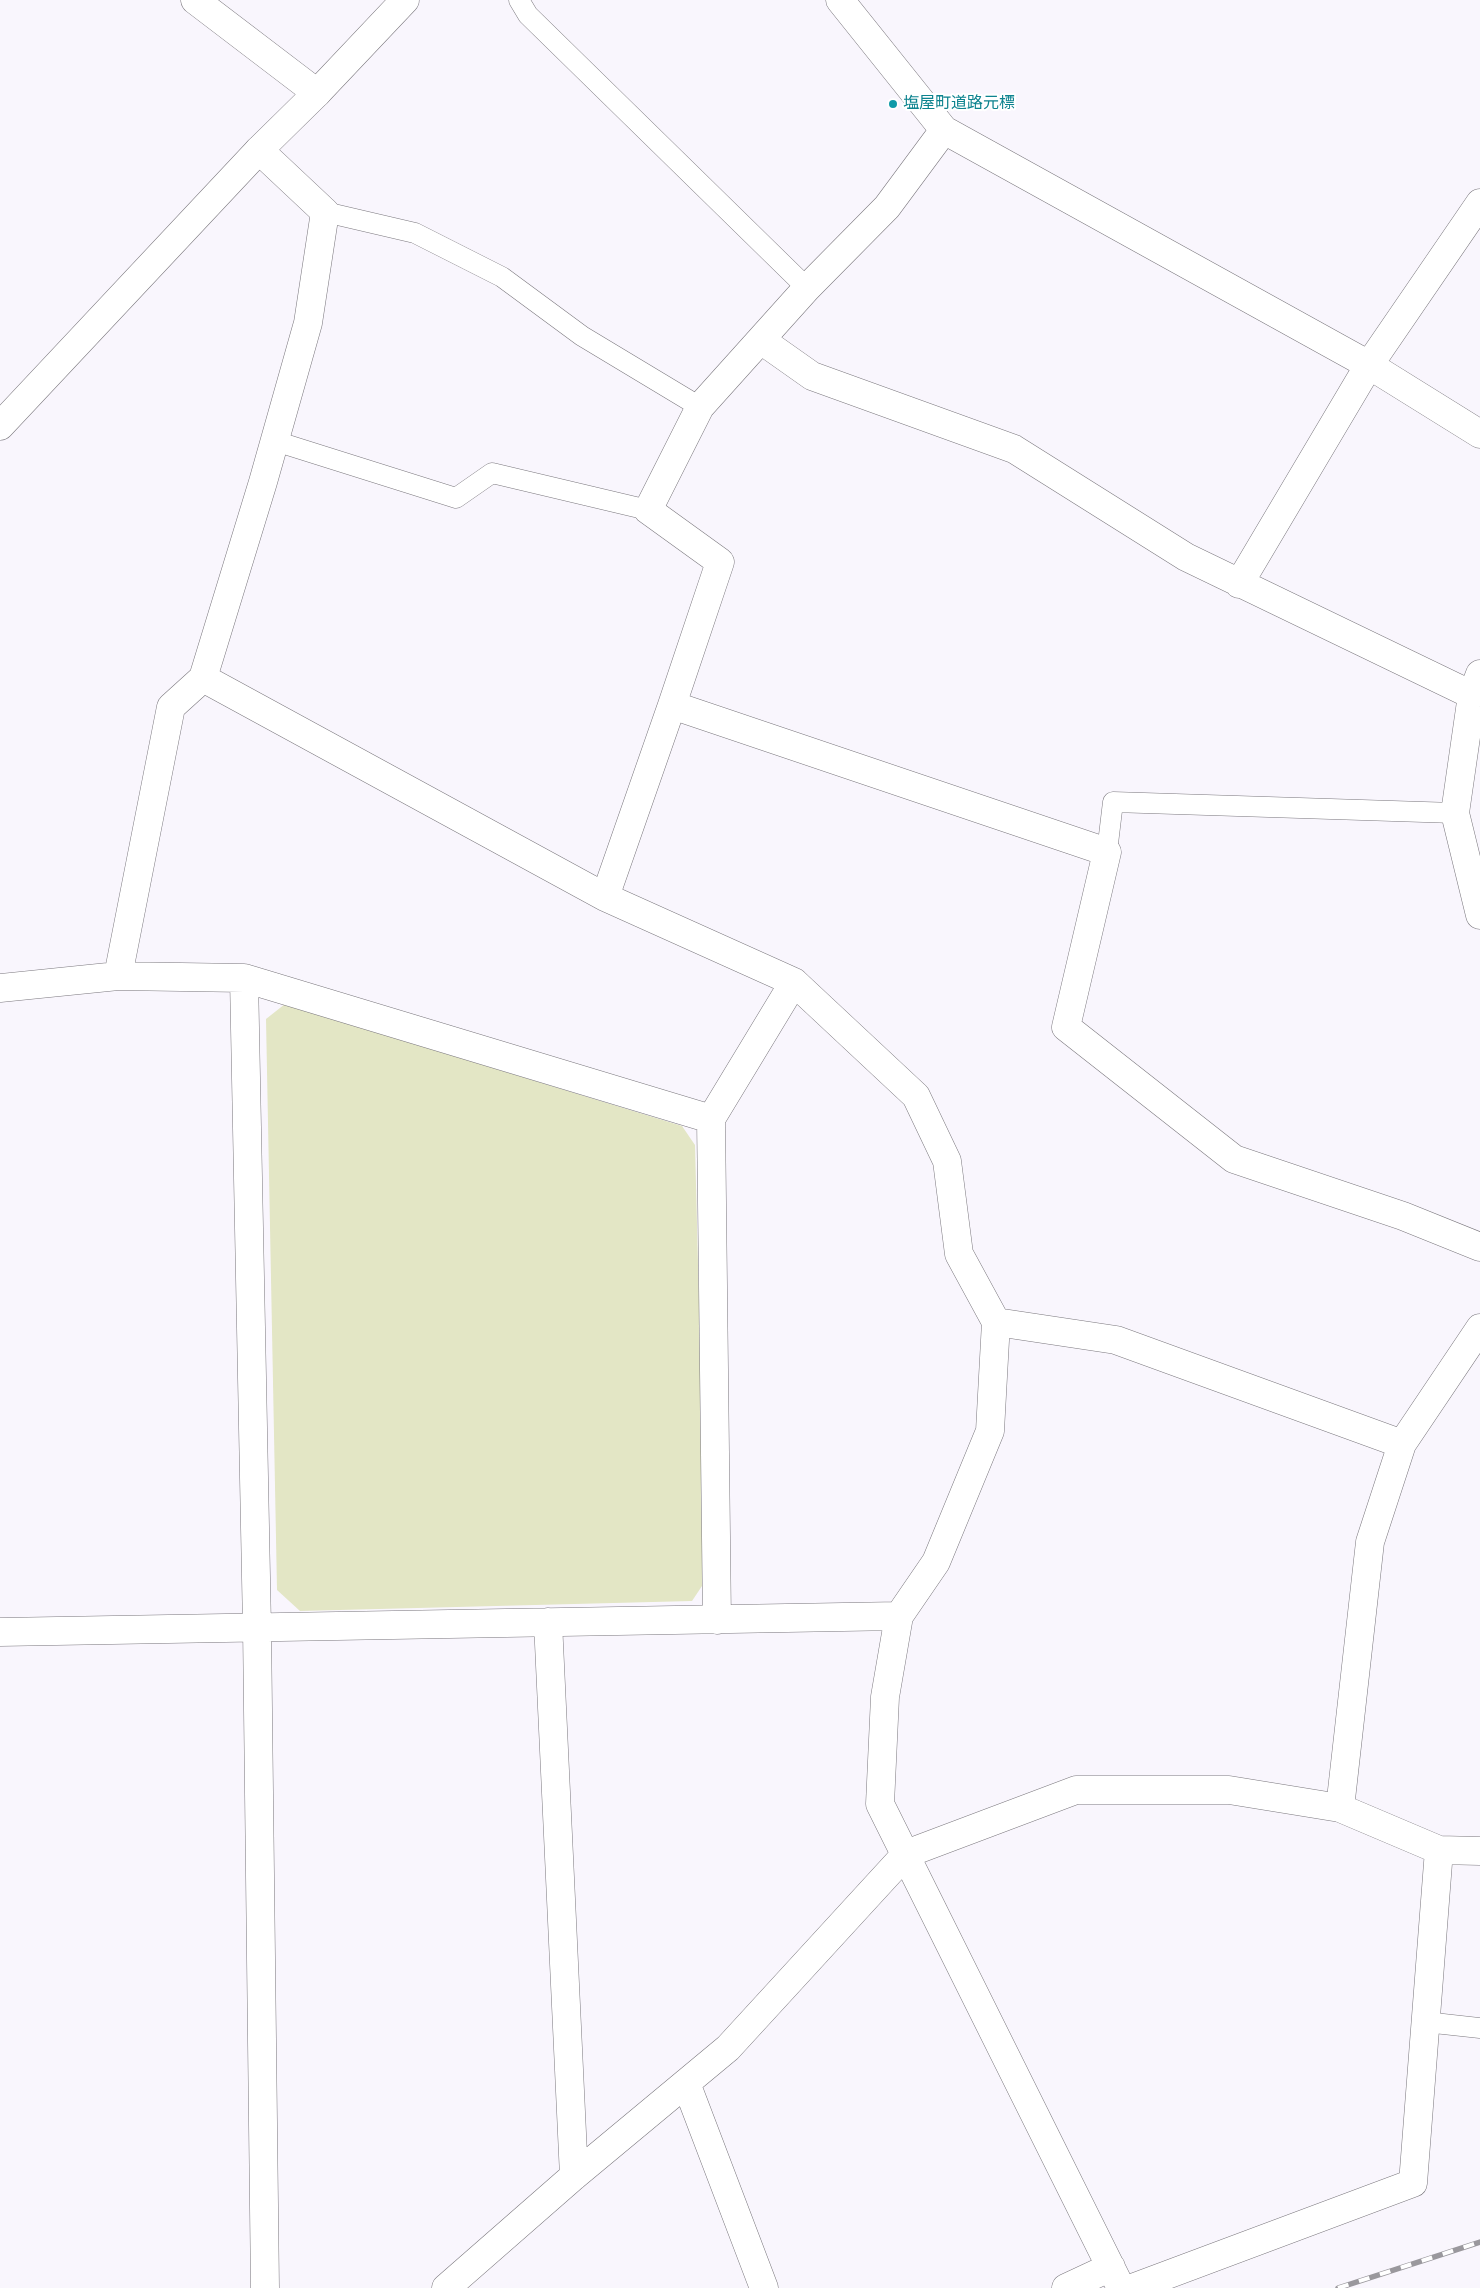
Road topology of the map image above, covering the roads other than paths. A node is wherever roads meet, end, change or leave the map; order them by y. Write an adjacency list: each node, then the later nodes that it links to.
1 (195, 0): 5 (street)
2 (405, 0): 5 (street)
3 (519, 0): 10 (lane)
4 (840, 0): 6 (street)
5 (317, 93): 7 (street)
6 (944, 130): 10 (street); 12 (street)
7 (259, 150): 9 (street); 14 (street)
8 (1480, 202): 12 (street)
9 (325, 212): 13 (lane); 16 (street)
10 (807, 288): 11 (street)
11 (761, 340): 13 (street); 18 (street)
12 (1369, 365): 15 (street); 18 (street)
13 (700, 407): 17 (street)
14 (0, 426)
15 (1480, 434)
16 (274, 441): 17 (lane); 19 (street)
17 (648, 510): 21 (street)
18 (1240, 584): 20 (street)
19 (203, 678): 24 (street); 26 (street)
20 (1476, 684): 22 (street)
21 (672, 705): 23 (street); 24 (street)
22 (1455, 813): 23 (lane); 25 (street)
23 (1107, 852): 31 (street)
24 (605, 897): 28 (street)
25 (1480, 915)
26 (118, 976): 27 (street); 29 (street)
27 (244, 978): 30 (street); 38 (street)
28 (794, 982): 30 (street); 32 (street)
29 (0, 988)
30 (711, 1119): 36 (street)
31 (1480, 1247)
32 (996, 1322): 34 (street); 35 (street)
33 (1480, 1328): 34 (street)
34 (1402, 1444): 40 (street)
35 (899, 1616): 36 (street); 43 (street)
36 (717, 1620): 37 (street)
37 (548, 1622): 38 (street); 47 (street)
38 (257, 1627): 39 (street); 49 (street)
39 (0, 1632)
40 (1340, 1808): 41 (street); 43 (street)
41 (1439, 1850): 42 (street); 44 (street)
42 (1480, 1851)
43 (906, 1854): 46 (street); 48 (street)
44 (1425, 2022): 45 (lane); 53 (street)
45 (1480, 2028)
46 (686, 2083): 47 (street); 51 (street)
47 (574, 2176): 50 (street)
48 (1116, 2278): 52 (street)
49 (265, 2288)
50 (446, 2288)
51 (764, 2288)
52 (1066, 2288)
53 (1132, 2288)

